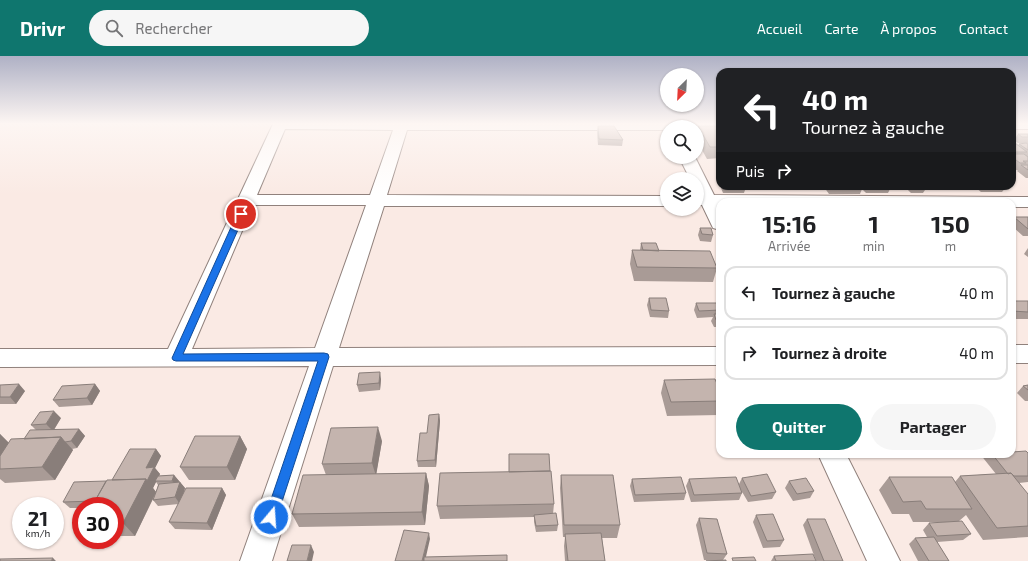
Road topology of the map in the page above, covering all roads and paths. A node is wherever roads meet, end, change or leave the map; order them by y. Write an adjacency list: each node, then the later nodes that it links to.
1 (270, 148): 5 (street)
2 (395, 148): 9 (street)
3 (1016, 187): 4 (street)
4 (1028, 197)
5 (247, 200): 9 (street); 19 (street)
6 (660, 200): 9 (street)
7 (704, 200): 8 (street)
8 (716, 200)
9 (377, 201): 17 (street)
10 (704, 201): 13 (street)
11 (1016, 202): 12 (street)
12 (1028, 202)
13 (716, 218)
14 (1016, 354): 15 (street)
15 (1028, 354)
16 (716, 356): 17 (street)
17 (324, 357): 19 (street); 21 (street)
18 (0, 358): 19 (street)
19 (176, 358)
20 (834, 458): 22 (street)
21 (256, 561)
22 (884, 561)

